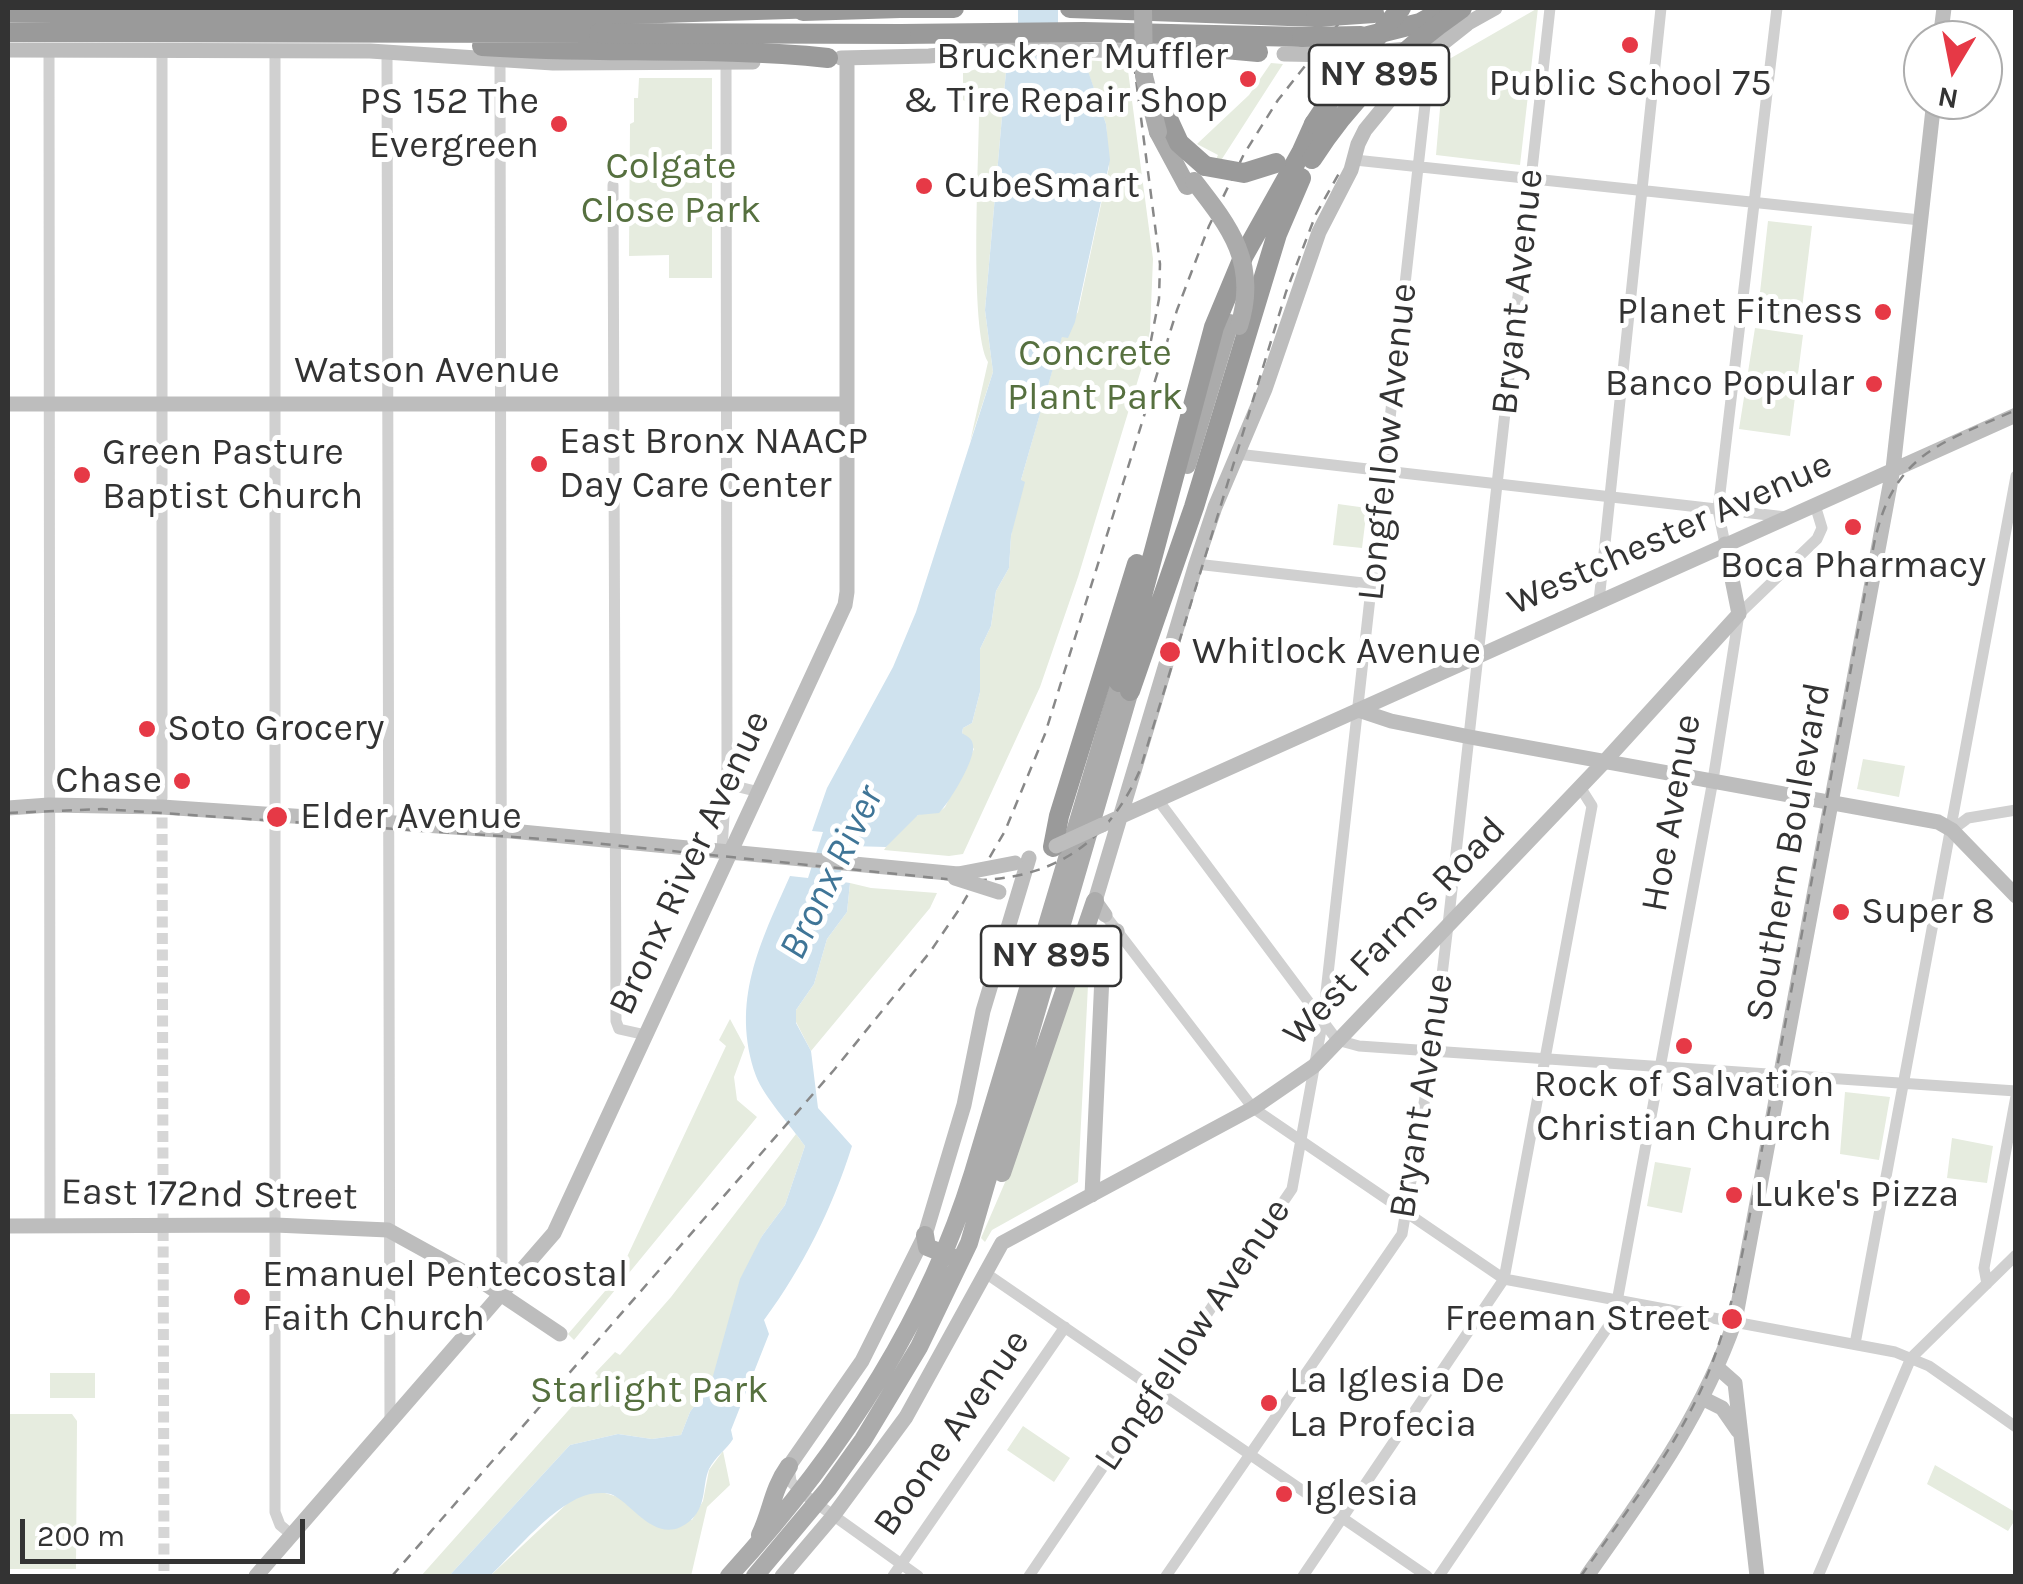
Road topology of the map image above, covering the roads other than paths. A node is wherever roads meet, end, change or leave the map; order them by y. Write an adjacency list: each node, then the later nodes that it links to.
1 (137, 8): 15 (highway)
2 (825, 8): 13 (highway, bridge)
3 (900, 8): 4 (highway); 13 (highway, bridge)
4 (954, 8)
5 (1072, 8): 7 (highway, bridge)
6 (1146, 8): 32 (main road, bridge); 35 (main road, bridge)
7 (1399, 8): 34 (highway, NY 895, bridge)
8 (1447, 8): 21 (highway, bridge)
9 (1495, 8): 16 (main road)
10 (1550, 8): 40 (street, Bryant Avenue)
11 (1661, 8): 42 (street)
12 (1777, 8): 43 (street, Hoe Avenue)
13 (803, 11): 17 (highway)
14 (8, 12): 15 (highway)
15 (174, 14): 17 (highway)
16 (1465, 16): 27 (main road, bridge); 31 (main road); 36 (highway, NY 895, bridge)
17 (598, 24): 19 (highway); 20 (highway, bridge)
18 (8, 32): 19 (highway)
19 (437, 34): 28 (highway)
20 (1018, 39): 21 (highway); 28 (main road)
21 (1083, 40): 27 (highway)
22 (8, 50): 23 (main road)
23 (49, 50): 24 (main road); 46 (street)
24 (162, 50): 25 (main road); 47 (street)
25 (276, 51): 26 (main road); 48 (street)
26 (387, 51): 29 (main road); 49 (street)
27 (1258, 52)
28 (838, 58): 30 (main road); 53 (main road, Bronx River Avenue)
29 (500, 60): 30 (main road); 50 (street)
30 (726, 62): 52 (street)
31 (1397, 88): 37 (main road); 38 (street, Longfellow Avenue)
32 (1158, 97): 35 (main road); 39 (highway)
33 (1932, 120): 44 (main road, Southern Boulevard)
34 (1314, 124): 36 (highway, NY 895); 39 (highway, bridge)
35 (1162, 130): 39 (main road)
36 (1307, 156): 54 (highway, NY 895); 71 (highway, NY 895)
37 (1354, 160): 38 (street); 56 (main road)
38 (1419, 166): 40 (street); 58 (street, Longfellow Avenue)
39 (1195, 178): 71 (main road, bridge)
40 (1530, 178): 42 (street); 60 (street, Bryant Avenue)
41 (613, 186): 51 (street)
42 (1643, 190): 43 (street); 61 (street)
43 (1756, 202): 44 (street); 63 (street, Hoe Avenue)
44 (1920, 220): 57 (main road, Southern Boulevard)
45 (8, 404): 46 (main road, Watson Avenue)
46 (48, 404): 47 (main road, Watson Avenue); 82 (street)
47 (162, 404): 48 (main road, Watson Avenue); 79 (street)
48 (274, 404): 49 (main road, Watson Avenue); 85 (street)
49 (387, 404): 50 (main road, Watson Avenue); 87 (street)
50 (500, 404): 51 (main road, Watson Avenue); 88 (street)
51 (613, 404): 52 (main road, Watson Avenue); 90 (street)
52 (726, 404): 53 (main road, Watson Avenue); 76 (street)
53 (847, 404): 78 (main road, Bronx River Avenue)
54 (1190, 411): 71 (highway, NY 895); 91 (highway)
55 (2016, 415): 57 (main road, Westchester Avenue)
56 (1237, 454): 58 (street); 66 (main road)
57 (1893, 469): 62 (main road, Westchester Avenue); 81 (main road, Southern Boulevard)
58 (1385, 471): 60 (street); 67 (street, Longfellow Avenue)
59 (2016, 476): 89 (street)
60 (1497, 483): 61 (street); 70 (street, Bryant Avenue)
61 (1610, 496): 63 (street); 68 (street)
62 (1815, 504): 64 (main road, Westchester Avenue); 69 (street, West Farms Road)
63 (1718, 510): 64 (street); 65 (street, Hoe Avenue)
64 (1786, 517): 65 (main road, Westchester Avenue)
65 (1725, 544): 68 (main road, Westchester Avenue); 69 (main road, Hoe Avenue)
66 (1196, 564): 67 (street); 86 (main road)
67 (1372, 584): 72 (street, Longfellow Avenue)
68 (1598, 601): 70 (main road, Westchester Avenue)
69 (1739, 614): 74 (main road, West Farms Road); 75 (street, Hoe Avenue)
70 (1478, 656): 72 (main road, Westchester Avenue); 73 (street, Bryant Avenue)
71 (1125, 686): 114 (main road, NY 895); 121 (main road, NY 895)
72 (1358, 710): 73 (main road); 80 (main road, Westchester Avenue); 100 (street, Longfellow Avenue)
73 (1470, 736): 74 (main road); 98 (street, Bryant Avenue)
74 (1605, 760): 75 (main road); 77 (main road, West Farms Road)
75 (1713, 780): 81 (main road); 106 (street, Hoe Avenue)
76 (726, 784): 78 (street); 92 (street)
77 (1580, 787): 98 (main road, West Farms Road); 104 (street)
78 (758, 792): 92 (main road, Bronx River Avenue)
79 (162, 798)
80 (1158, 800): 86 (main road, Westchester Avenue); 100 (street)
81 (1832, 802): 89 (main road); 107 (main road, Southern Boulevard)
82 (49, 805): 83 (main road, Westchester Avenue); 85 (main road, Westchester Avenue); 117 (street)
83 (8, 808)
84 (2016, 810): 89 (street)
85 (275, 815): 87 (main road, Westchester Avenue); 115 (street)
86 (1120, 817): 91 (main road, Westchester Avenue, bridge); 97 (main road)
87 (388, 823): 88 (main road, Westchester Avenue); 118 (street)
88 (501, 830): 90 (main road, Westchester Avenue); 126 (street)
89 (1952, 830): 96 (main road); 108 (street)
90 (614, 839): 92 (main road, Westchester Avenue); 101 (street)
91 (1054, 847): 93 (main road, Westchester Avenue)
92 (726, 851): 94 (main road, Westchester Avenue); 101 (main road, Bronx River Avenue)
93 (1022, 860): 94 (main road, Westchester Avenue, bridge); 95 (main road)
94 (952, 875): 95 (main road, bridge)
95 (1008, 894): 119 (main road)
96 (2016, 896)
97 (1100, 908): 99 (street); 114 (main road)
98 (1448, 925): 102 (main road, West Farms Road); 103 (street, Bryant Avenue)
99 (1117, 931): 110 (street); 112 (main road)
100 (1323, 1019): 102 (street); 105 (street, Longfellow Avenue)
101 (646, 1035): 126 (main road, Bronx River Avenue)
102 (1338, 1040): 103 (street); 105 (main road, West Farms Road)
103 (1432, 1050): 104 (street); 113 (street, Bryant Avenue)
104 (1545, 1058): 106 (street); 124 (street)
105 (1314, 1066): 110 (main road, West Farms Road); 111 (street, Longfellow Avenue)
106 (1659, 1066): 107 (street); 127 (street, Hoe Avenue)
107 (1781, 1074): 108 (street); 128 (main road, Southern Boulevard)
108 (1903, 1083): 109 (street); 131 (street)
109 (2016, 1094): 120 (street)
110 (1253, 1108): 111 (street); 112 (main road, West Farms Road)
111 (1301, 1143): 113 (street); 134 (street, Longfellow Avenue)
112 (1092, 1196): 123 (main road, West Farms Road)
113 (1406, 1215): 124 (street); 139 (street, Bryant Avenue)
114 (978, 1223): 121 (main road, NY 895)
115 (275, 1225): 117 (main road, East 172nd Street); 118 (main road, East 172nd Street); 144 (street)
116 (8, 1226): 117 (main road, East 172nd Street)
117 (50, 1226)
118 (388, 1230): 126 (main road, East 172nd Street); 136 (street)
119 (925, 1234): 121 (main road); 140 (main road)
120 (1988, 1246): 122 (street); 125 (street)
121 (952, 1257): 141 (main road, NY 895)
122 (2014, 1257): 125 (street)
123 (984, 1272): 129 (street); 142 (main road, West Farms Road)
124 (1504, 1279): 127 (street); 143 (street)
125 (1987, 1284): 132 (street)
126 (502, 1294): 130 (main road, East 172nd Street); 136 (main road, Bronx River Avenue)
127 (1617, 1300): 128 (street); 157 (street, Hoe Avenue)
128 (1734, 1322): 131 (street); 133 (main road, Southern Boulevard)
129 (1064, 1327): 134 (street); 146 (street, Boone Avenue)
130 (560, 1334)
131 (1855, 1344): 132 (street)
132 (1911, 1358): 137 (street); 160 (street)
133 (1718, 1368): 135 (main road, Southern Boulevard); 138 (main road)
134 (1156, 1390): 139 (street); 153 (street, Longfellow Avenue)
135 (1704, 1399): 138 (main road); 158 (main road, Southern Boulevard)
136 (390, 1422): 144 (main road, Bronx River Avenue)
137 (2016, 1427)
138 (1740, 1434): 159 (main road)
139 (1249, 1455): 143 (street); 154 (street, Bryant Avenue)
140 (789, 1466): 141 (street); 145 (main road)
141 (810, 1498): 142 (street); 145 (main road, NY 895); 149 (main road, NY 895)
142 (833, 1516): 146 (street); 150 (main road, West Farms Road)
143 (1342, 1519): 155 (street); 156 (street)
144 (292, 1535): 147 (main road, Bronx River Avenue)
145 (751, 1553): 148 (main road, NY 895)
146 (901, 1565): 151 (street, Boone Avenue); 152 (street)
147 (256, 1576)
148 (729, 1576)
149 (755, 1576)
150 (782, 1576)
151 (893, 1576)
152 (918, 1576)
153 (1029, 1576)
154 (1166, 1576)
155 (1303, 1576)
156 (1426, 1576)
157 (1439, 1576)
158 (1587, 1576)
159 (1758, 1576)
160 (1818, 1576)

